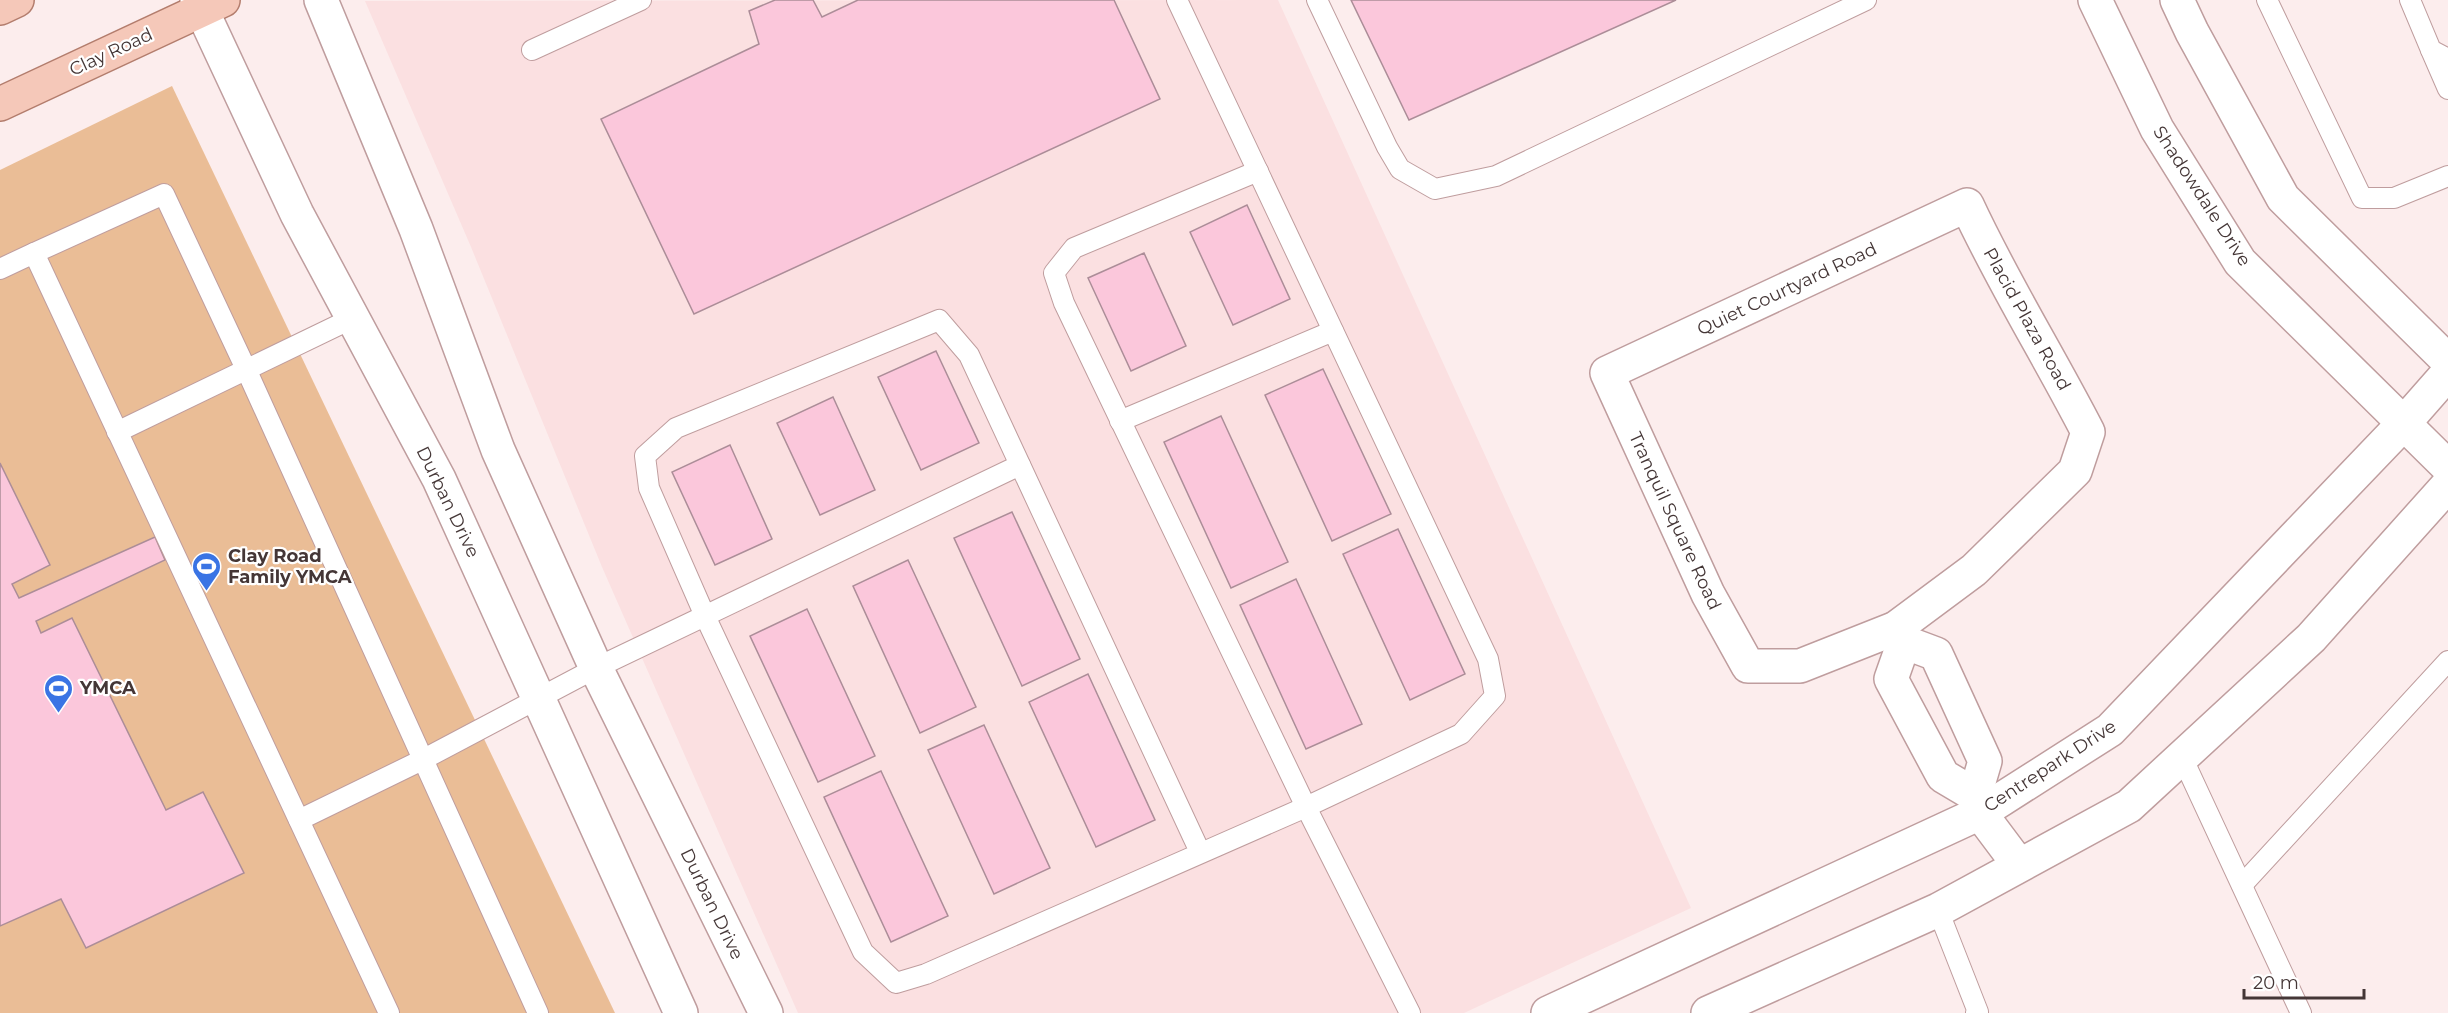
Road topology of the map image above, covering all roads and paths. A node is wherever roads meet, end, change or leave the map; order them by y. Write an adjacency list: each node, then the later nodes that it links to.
1 (17, 0): 12 (main road)
2 (321, 0): 37 (street, Durban Drive)
3 (641, 0): 13 (lane)
4 (1177, 0): 17 (lane)
5 (1317, 0): 6 (lane)
6 (1866, 0)
7 (2095, 0): 29 (street, Shadowdale Drive)
8 (2177, 0): 24 (street)
9 (2266, 0): 18 (lane)
10 (2410, 0): 14 (lane)
11 (207, 3): 16 (main road, Clay Road); 22 (street, Durban Drive)
12 (0, 8)
13 (532, 50)
14 (2440, 54): 15 (lane)
15 (2448, 89)
16 (0, 104)
17 (1258, 171): 23 (lane); 28 (lane)
18 (2448, 176)
19 (1967, 205): 26 (street, Quiet Courtyard Road); 35 (street, Placid Plaza Road)
20 (34, 253): 21 (lane); 25 (lane); 30 (lane)
21 (0, 269)
22 (353, 318): 25 (lane); 38 (street, Durban Drive)
23 (1334, 331): 28 (lane); 42 (lane)
24 (2448, 361)
25 (246, 369): 30 (lane); 40 (lane)
26 (1606, 373): 35 (street, Tranquil Square Road)
27 (2448, 373): 29 (street, Centrepark Drive)
28 (1120, 421): 42 (lane)
29 (2404, 423): 32 (street, Shadowdale Drive); 41 (street, Centrepark Drive)
30 (117, 432): 43 (lane)
31 (1020, 465): 34 (lane); 34 (lane); 44 (lane)
32 (2448, 467)
33 (2448, 485): 39 (street)
34 (705, 616): 37 (lane); 44 (lane)
35 (1900, 635): 41 (street); 41 (street)
36 (2448, 661): 46 (lane)
37 (596, 668): 38 (lane); 51 (street, Durban Drive)
38 (538, 699): 40 (lane); 50 (street, Durban Drive)
39 (2182, 757): 45 (street); 46 (lane)
40 (422, 760): 43 (lane); 49 (lane)
41 (1977, 804): 45 (street); 53 (street, Centrepark Drive)
42 (1306, 807): 44 (lane); 52 (lane)
43 (299, 820): 48 (lane)
44 (1200, 852)
45 (2019, 865): 47 (street)
46 (2242, 885): 56 (lane)
47 (1938, 909): 54 (street); 55 (lane)
48 (389, 1013)
49 (538, 1013)
50 (681, 1013)
51 (766, 1013)
52 (1410, 1013)
53 (1548, 1013)
54 (1708, 1013)
55 (1977, 1013)
56 (2301, 1013)

